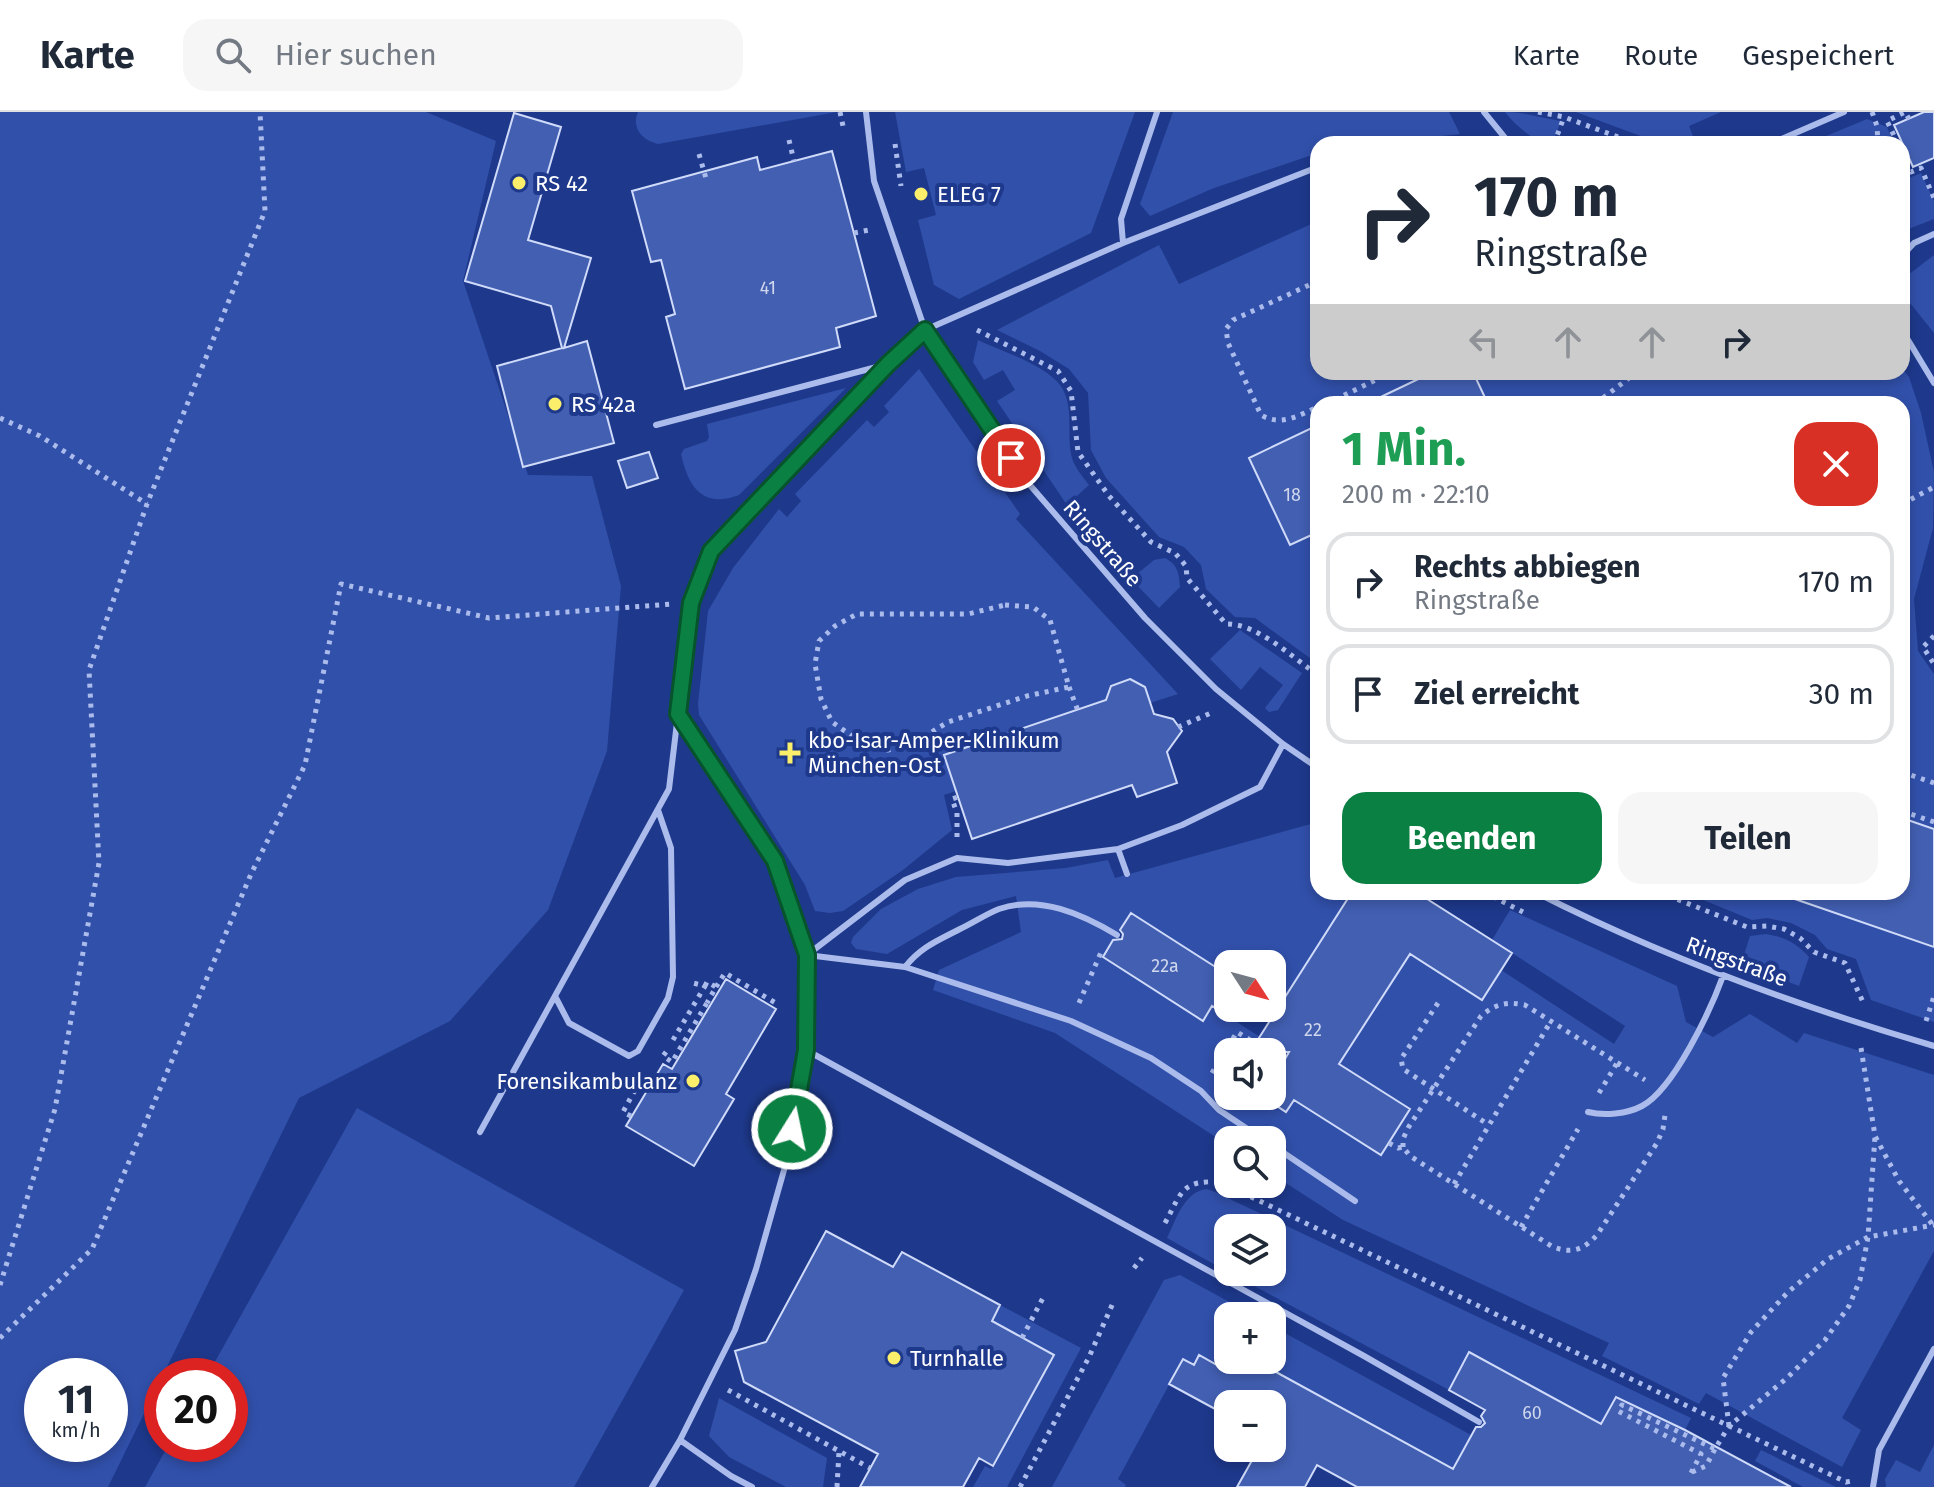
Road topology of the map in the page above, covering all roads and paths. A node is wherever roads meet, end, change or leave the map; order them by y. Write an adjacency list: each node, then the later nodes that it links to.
1 (260, 112): 48 (path)
2 (866, 112): 34 (lane, Ringstraße)
3 (1157, 112): 30 (lane)
4 (1484, 112): 12 (lane)
5 (1538, 112): 8 (path)
6 (1844, 112): 15 (lane)
7 (1872, 112): 11 (path)
8 (1564, 117): 13 (path); 14 (path)
9 (1909, 119): 10 (path)
10 (1887, 121): 11 (path); 17 (path)
11 (1877, 126): 16 (path)
12 (1504, 136)
13 (1557, 136)
14 (1615, 136)
15 (1788, 136)
16 (1878, 136)
17 (1894, 136)
18 (789, 140): 21 (path)
19 (894, 140): 25 (path)
20 (699, 154): 24 (path)
21 (794, 161)
22 (1310, 170): 30 (lane)
23 (1910, 170): 26 (path)
24 (704, 179)
25 (903, 197)
26 (1934, 198)
27 (864, 231): 28 (path)
28 (854, 233)
29 (1934, 234): 31 (lane)
30 (1123, 243): 33 (lane)
31 (1910, 247)
32 (1310, 285): 43 (path)
33 (956, 315): 34 (lane); 52 (path)
34 (925, 330): 36 (lane); 58 (lane, Ringstraße)
35 (1910, 343): 39 (lane)
36 (888, 364): 45 (lane); 49 (lane)
37 (1377, 380): 40 (path)
38 (1626, 380): 42 (path)
39 (1934, 383)
40 (1351, 394): 41 (path)
41 (1346, 396)
42 (1606, 396)
43 (1310, 410)
44 (0, 418): 48 (path)
45 (656, 425)
46 (1934, 487): 47 (path)
47 (1910, 500)
48 (147, 504): 113 (path)
49 (691, 603): 56 (lane); 116 (path)
50 (1934, 636): 51 (path)
51 (1934, 664)
52 (1310, 669)
53 (1069, 687): 53 (path); 54 (path)
54 (1078, 711)
55 (1211, 713): 57 (path)
56 (678, 714): 63 (lane); 73 (lane)
57 (1178, 727)
58 (1283, 744): 59 (lane, Ringstraße); 67 (lane)
59 (1310, 763)
60 (1910, 775): 61 (path)
61 (1934, 783)
62 (958, 797): 64 (path)
63 (658, 810): 76 (lane); 80 (lane)
64 (957, 813)
65 (1910, 814): 66 (path)
66 (1934, 822)
67 (1118, 849): 68 (lane); 73 (lane)
68 (1127, 874)
69 (1552, 900): 75 (lane, Ringstraße)
70 (1679, 900): 83 (path)
71 (1117, 935): 74 (lane)
72 (1101, 952): 85 (path)
73 (807, 955): 74 (lane); 91 (lane)
74 (905, 967): 85 (lane)
75 (1723, 976): 89 (lane, Ringstraße); 97 (lane)
76 (673, 977): 77 (path); 92 (lane)
77 (705, 986): 78 (path); 78 (path)
78 (716, 987): 82 (path)
79 (1934, 996): 87 (path)
80 (556, 998): 92 (lane); 102 (lane)
81 (1438, 1003): 95 (path)
82 (779, 1005)
83 (1876, 1006)
84 (1913, 1017): 87 (path)
85 (1071, 1021): 96 (lane)
86 (1551, 1021): 93 (path); 95 (path); 100 (path)
87 (1926, 1021): 88 (path)
88 (1934, 1024)
89 (1934, 1046)
90 (1861, 1048): 103 (path)
91 (806, 1050): 119 (lane); 120 (lane)
92 (629, 1056): 99 (path)
93 (1617, 1063): 97 (path); 98 (path)
94 (1214, 1069): 96 (path)
95 (1433, 1090): 100 (path); 105 (path)
96 (1201, 1091): 101 (lane)
97 (1658, 1093): 98 (lane); 110 (path)
98 (1588, 1112): 110 (path)
99 (631, 1116)
100 (1489, 1125): 107 (path)
101 (1243, 1126)
102 (480, 1132)
103 (1875, 1136): 109 (path); 112 (path)
104 (1389, 1143): 105 (path)
105 (1403, 1147): 107 (path)
106 (1286, 1154): 108 (lane)
107 (1454, 1184): 110 (path)
108 (1355, 1201)
109 (1933, 1225): 112 (path)
110 (1521, 1227)
111 (1163, 1228): 121 (path)
112 (1868, 1237): 121 (path); 121 (path)
113 (0, 1285)
114 (1045, 1294): 117 (path)
115 (1113, 1303): 131 (path)
116 (0, 1338)
117 (1022, 1338)
118 (1934, 1349): 126 (lane)
119 (710, 1380): 122 (lane); 124 (path)
120 (1479, 1422)
121 (1729, 1426): 123 (path); 127 (path)
122 (680, 1440): 128 (lane); 129 (lane)
123 (1715, 1449): 123 (path)
124 (839, 1451): 125 (path); 130 (path)
125 (870, 1468)
126 (1873, 1476): 127 (path); 132 (lane)
127 (1845, 1484)
128 (652, 1487)
129 (752, 1487)
130 (837, 1487)
131 (1020, 1487)
132 (1873, 1487)

